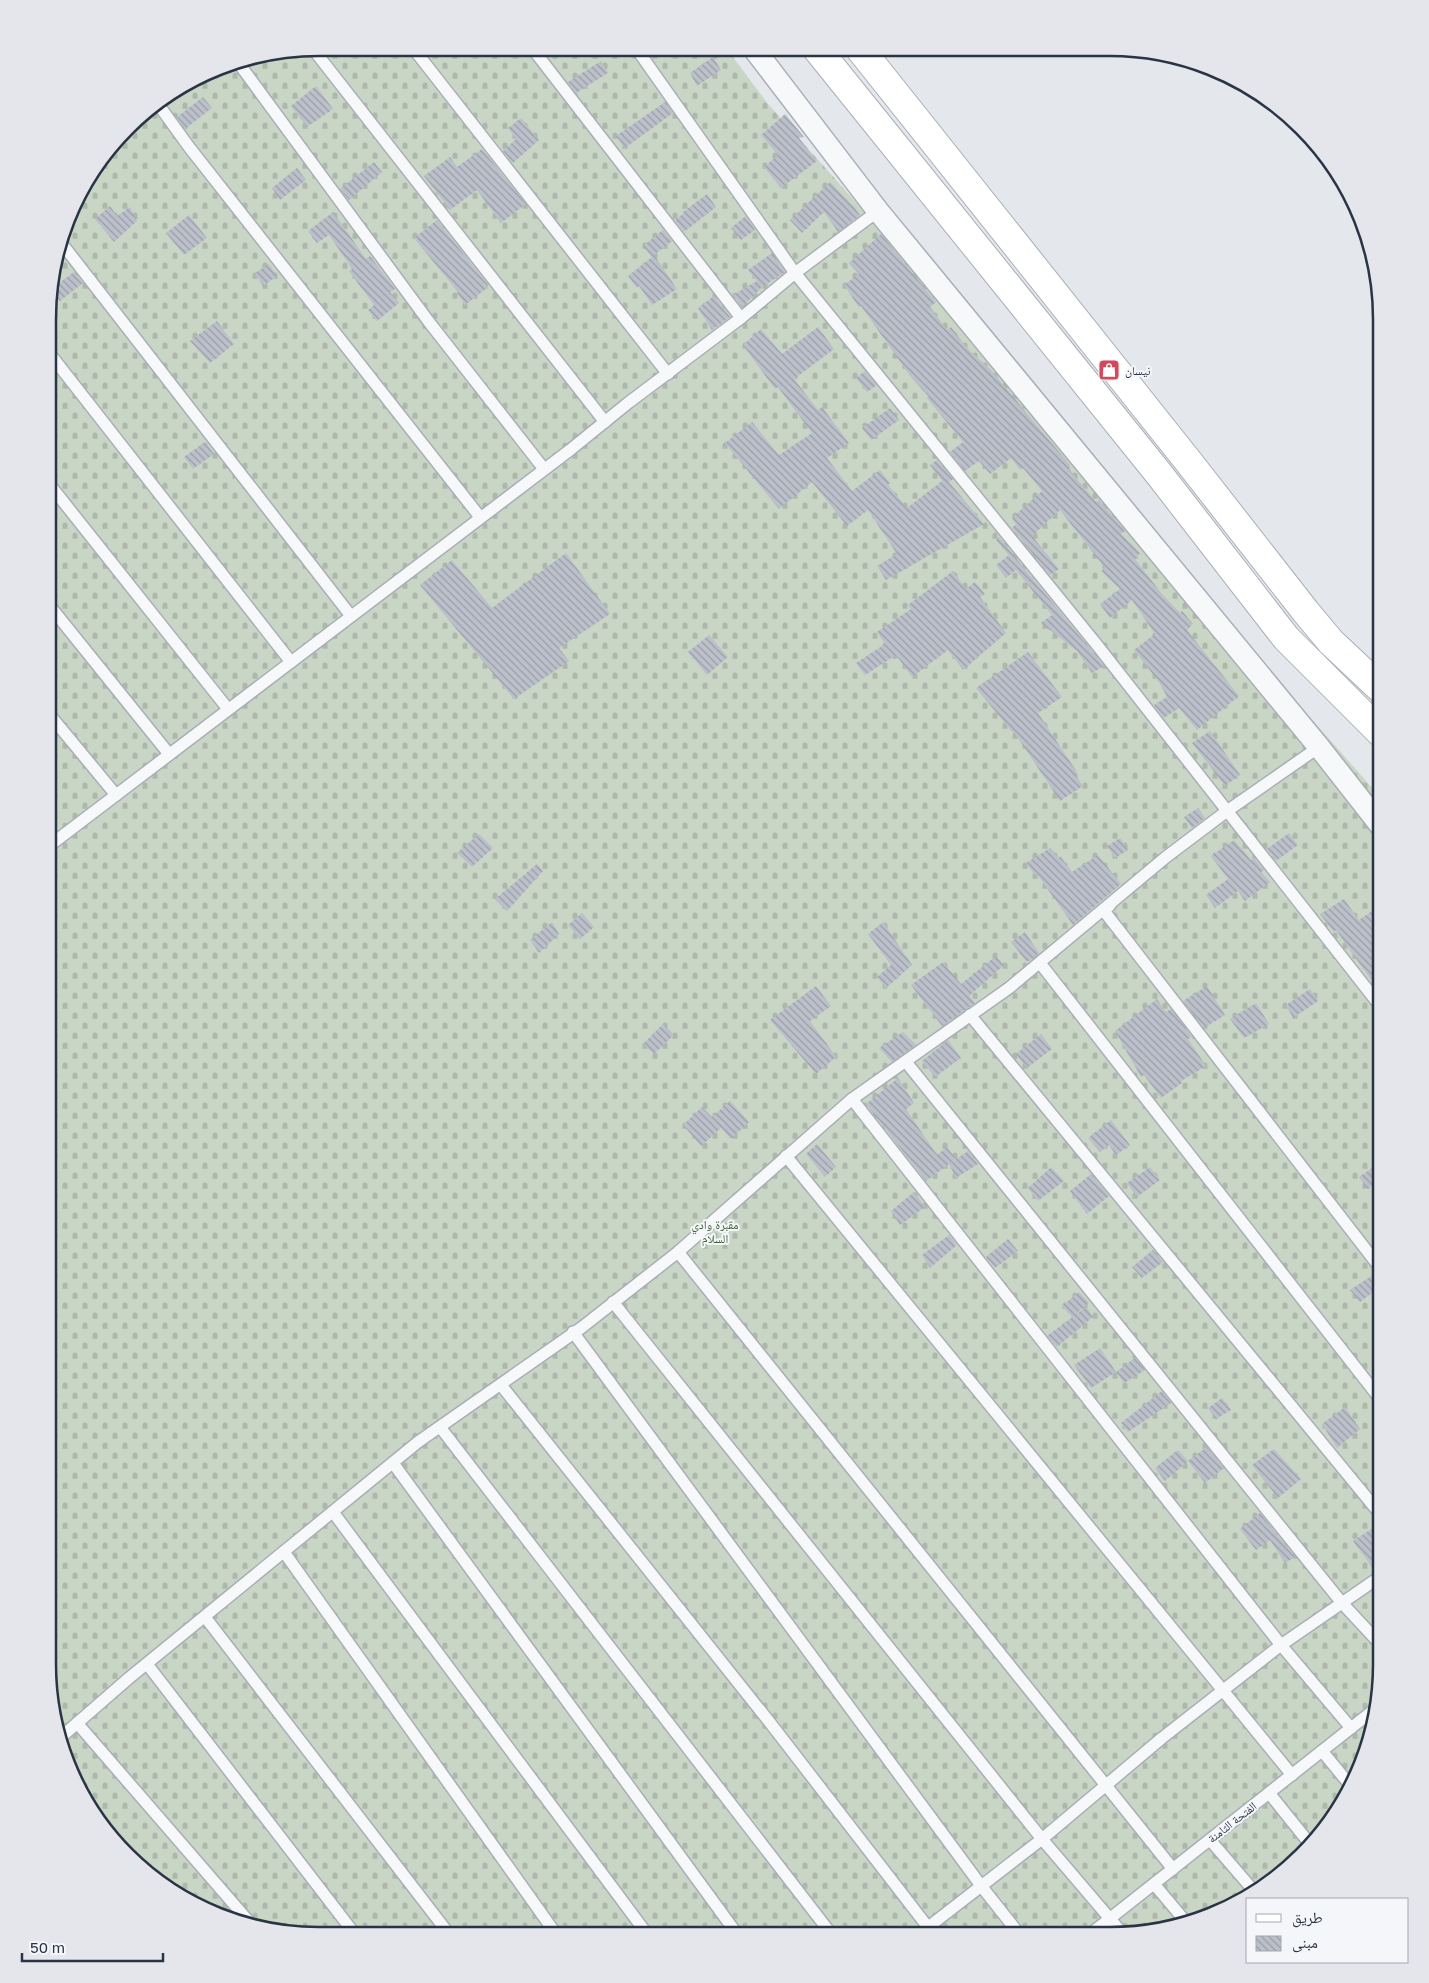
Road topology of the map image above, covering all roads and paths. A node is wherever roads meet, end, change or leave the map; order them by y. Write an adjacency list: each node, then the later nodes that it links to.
1 (319, 56): 16 (lane)
2 (419, 56): 15 (lane)
3 (538, 56): 13 (lane)
4 (642, 56): 12 (lane)
5 (759, 56): 10 (street)
6 (823, 56): 25 (main road)
7 (866, 56): 23 (main road)
8 (242, 68): 17 (lane)
9 (162, 109): 19 (lane)
10 (878, 211): 12 (lane); 27 (street)
11 (66, 249): 21 (lane)
12 (796, 273): 13 (lane); 30 (lane)
13 (741, 318): 15 (lane)
14 (56, 362): 22 (lane)
15 (668, 374): 16 (lane)
16 (604, 422): 17 (lane)
17 (544, 469): 19 (lane)
18 (56, 493): 24 (lane)
19 (480, 517): 21 (lane)
20 (56, 614): 28 (lane)
21 (351, 616): 22 (lane)
22 (291, 662): 24 (lane)
23 (1373, 681)
24 (228, 709): 28 (lane)
25 (1373, 718)
26 (56, 722): 29 (lane)
27 (1319, 747): 30 (lane); 31 (street)
28 (169, 754): 29 (lane)
29 (116, 795): 32 (lane)
30 (1227, 811): 33 (lane); 35 (lane)
31 (1373, 816)
32 (56, 840)
33 (1117, 897): 34 (lane); 41 (lane)
34 (1040, 963): 36 (lane); 45 (lane)
35 (1373, 997)
36 (970, 1015): 37 (lane); 48 (lane)
37 (906, 1062): 38 (lane); 52 (lane)
38 (852, 1099): 39 (lane); 55 (lane)
39 (786, 1156): 40 (lane); 57 (lane)
40 (678, 1252): 42 (lane); 65 (lane)
41 (1373, 1259)
42 (613, 1302): 43 (lane); 67 (lane)
43 (573, 1332): 44 (lane); 73 (lane)
44 (501, 1386): 46 (lane); 83 (lane)
45 (1373, 1390)
46 (440, 1427): 47 (lane); 82 (lane)
47 (393, 1463): 49 (lane); 81 (lane)
48 (1373, 1505)
49 (333, 1512): 50 (lane); 80 (lane)
50 (284, 1552): 53 (lane); 79 (lane)
51 (1373, 1582): 52 (lane)
52 (1342, 1603): 54 (lane); 55 (lane)
53 (205, 1617): 56 (lane); 78 (lane)
54 (1373, 1636)
55 (1281, 1645): 57 (lane); 60 (lane)
56 (147, 1664): 59 (lane); 77 (lane)
57 (1224, 1691): 63 (lane); 65 (lane)
58 (1368, 1715): 60 (lane, الفتحة الثامنة)
59 (77, 1722): 61 (lane); 74 (lane)
60 (1350, 1728): 62 (lane, الفتحة الثامنة)
61 (65, 1733)
62 (1322, 1751): 63 (lane, الفتحة الثامنة); 64 (lane)
63 (1292, 1775): 66 (lane, الفتحة الثامنة)
64 (1346, 1780)
65 (1104, 1786): 67 (lane); 70 (lane)
66 (1269, 1793): 68 (lane); 69 (lane, الفتحة الثامنة)
67 (1042, 1839): 73 (lane); 76 (lane)
68 (1306, 1839)
69 (1210, 1840): 70 (lane, الفتحة الثامنة); 72 (lane)
70 (1173, 1869): 71 (lane, الفتحة الثامنة)
71 (1154, 1884): 75 (lane); 76 (lane, الفتحة الثامنة)
72 (1249, 1886)
73 (982, 1887): 84 (lane); 85 (lane)
74 (244, 1916)
75 (1182, 1917)
76 (1111, 1919): 86 (lane, الفتحة الثامنة); 87 (lane)
77 (349, 1927)
78 (444, 1927)
79 (551, 1927)
80 (642, 1927)
81 (732, 1927)
82 (826, 1927)
83 (929, 1927)
84 (935, 1927)
85 (1014, 1927)
86 (1101, 1927)
87 (1117, 1927)

